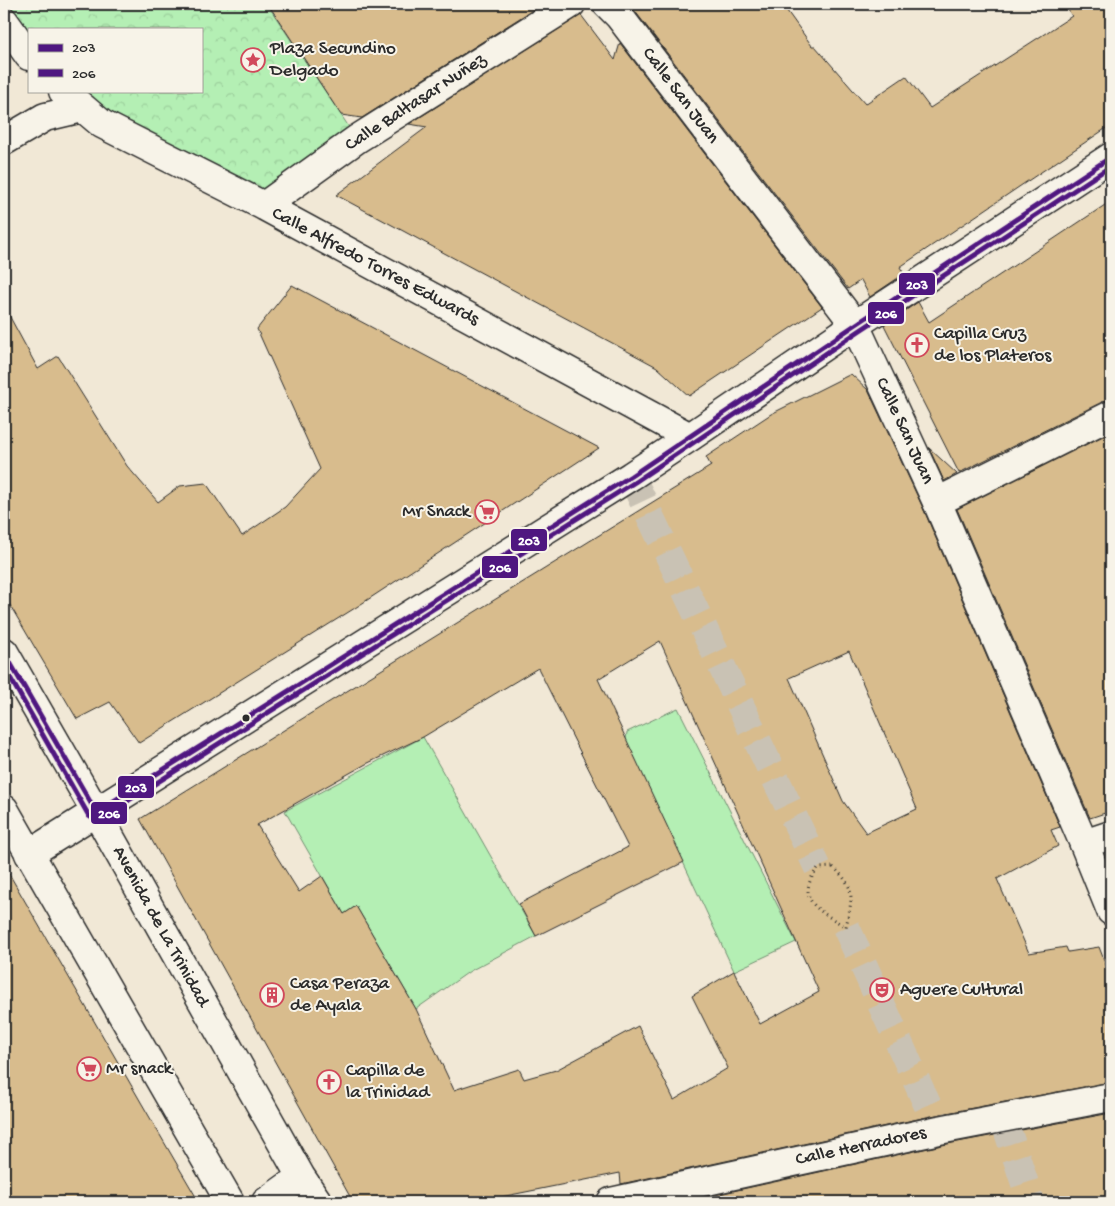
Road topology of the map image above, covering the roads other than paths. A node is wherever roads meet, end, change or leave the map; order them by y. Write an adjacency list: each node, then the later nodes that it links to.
1 (571, 4): 8 (street, Calle Baltasar Nuñez)
2 (607, 4): 9 (street, Calle San Juan)
3 (4, 21): 4 (street)
4 (28, 55)
5 (73, 100): 6 (street); 8 (street, Calle Alfredo Torres Edwards)
6 (4, 141)
7 (1111, 157): 9 (street)
8 (264, 206): 11 (street, Calle Alfredo Torres Edwards)
9 (855, 325): 11 (street); 12 (street, Calle San Juan)
10 (1111, 415): 12 (street)
11 (690, 438): 15 (street)
12 (937, 502): 17 (street, Calle San Juan)
13 (4, 652): 15 (street, Avenida de La Trinidad)
14 (4, 809): 18 (street)
15 (96, 812): 18 (street); 21 (street, Avenida de La Trinidad)
16 (1111, 835): 17 (street)
17 (1084, 844): 19 (street, Calle San Juan)
18 (29, 854): 22 (street)
19 (1111, 911)
20 (1111, 1098): 25 (street, Calle Herradores)
21 (301, 1177): 23 (street); 24 (street, Avenida de La Trinidad)
22 (230, 1202)
23 (266, 1202)
24 (318, 1202)
25 (611, 1202)

